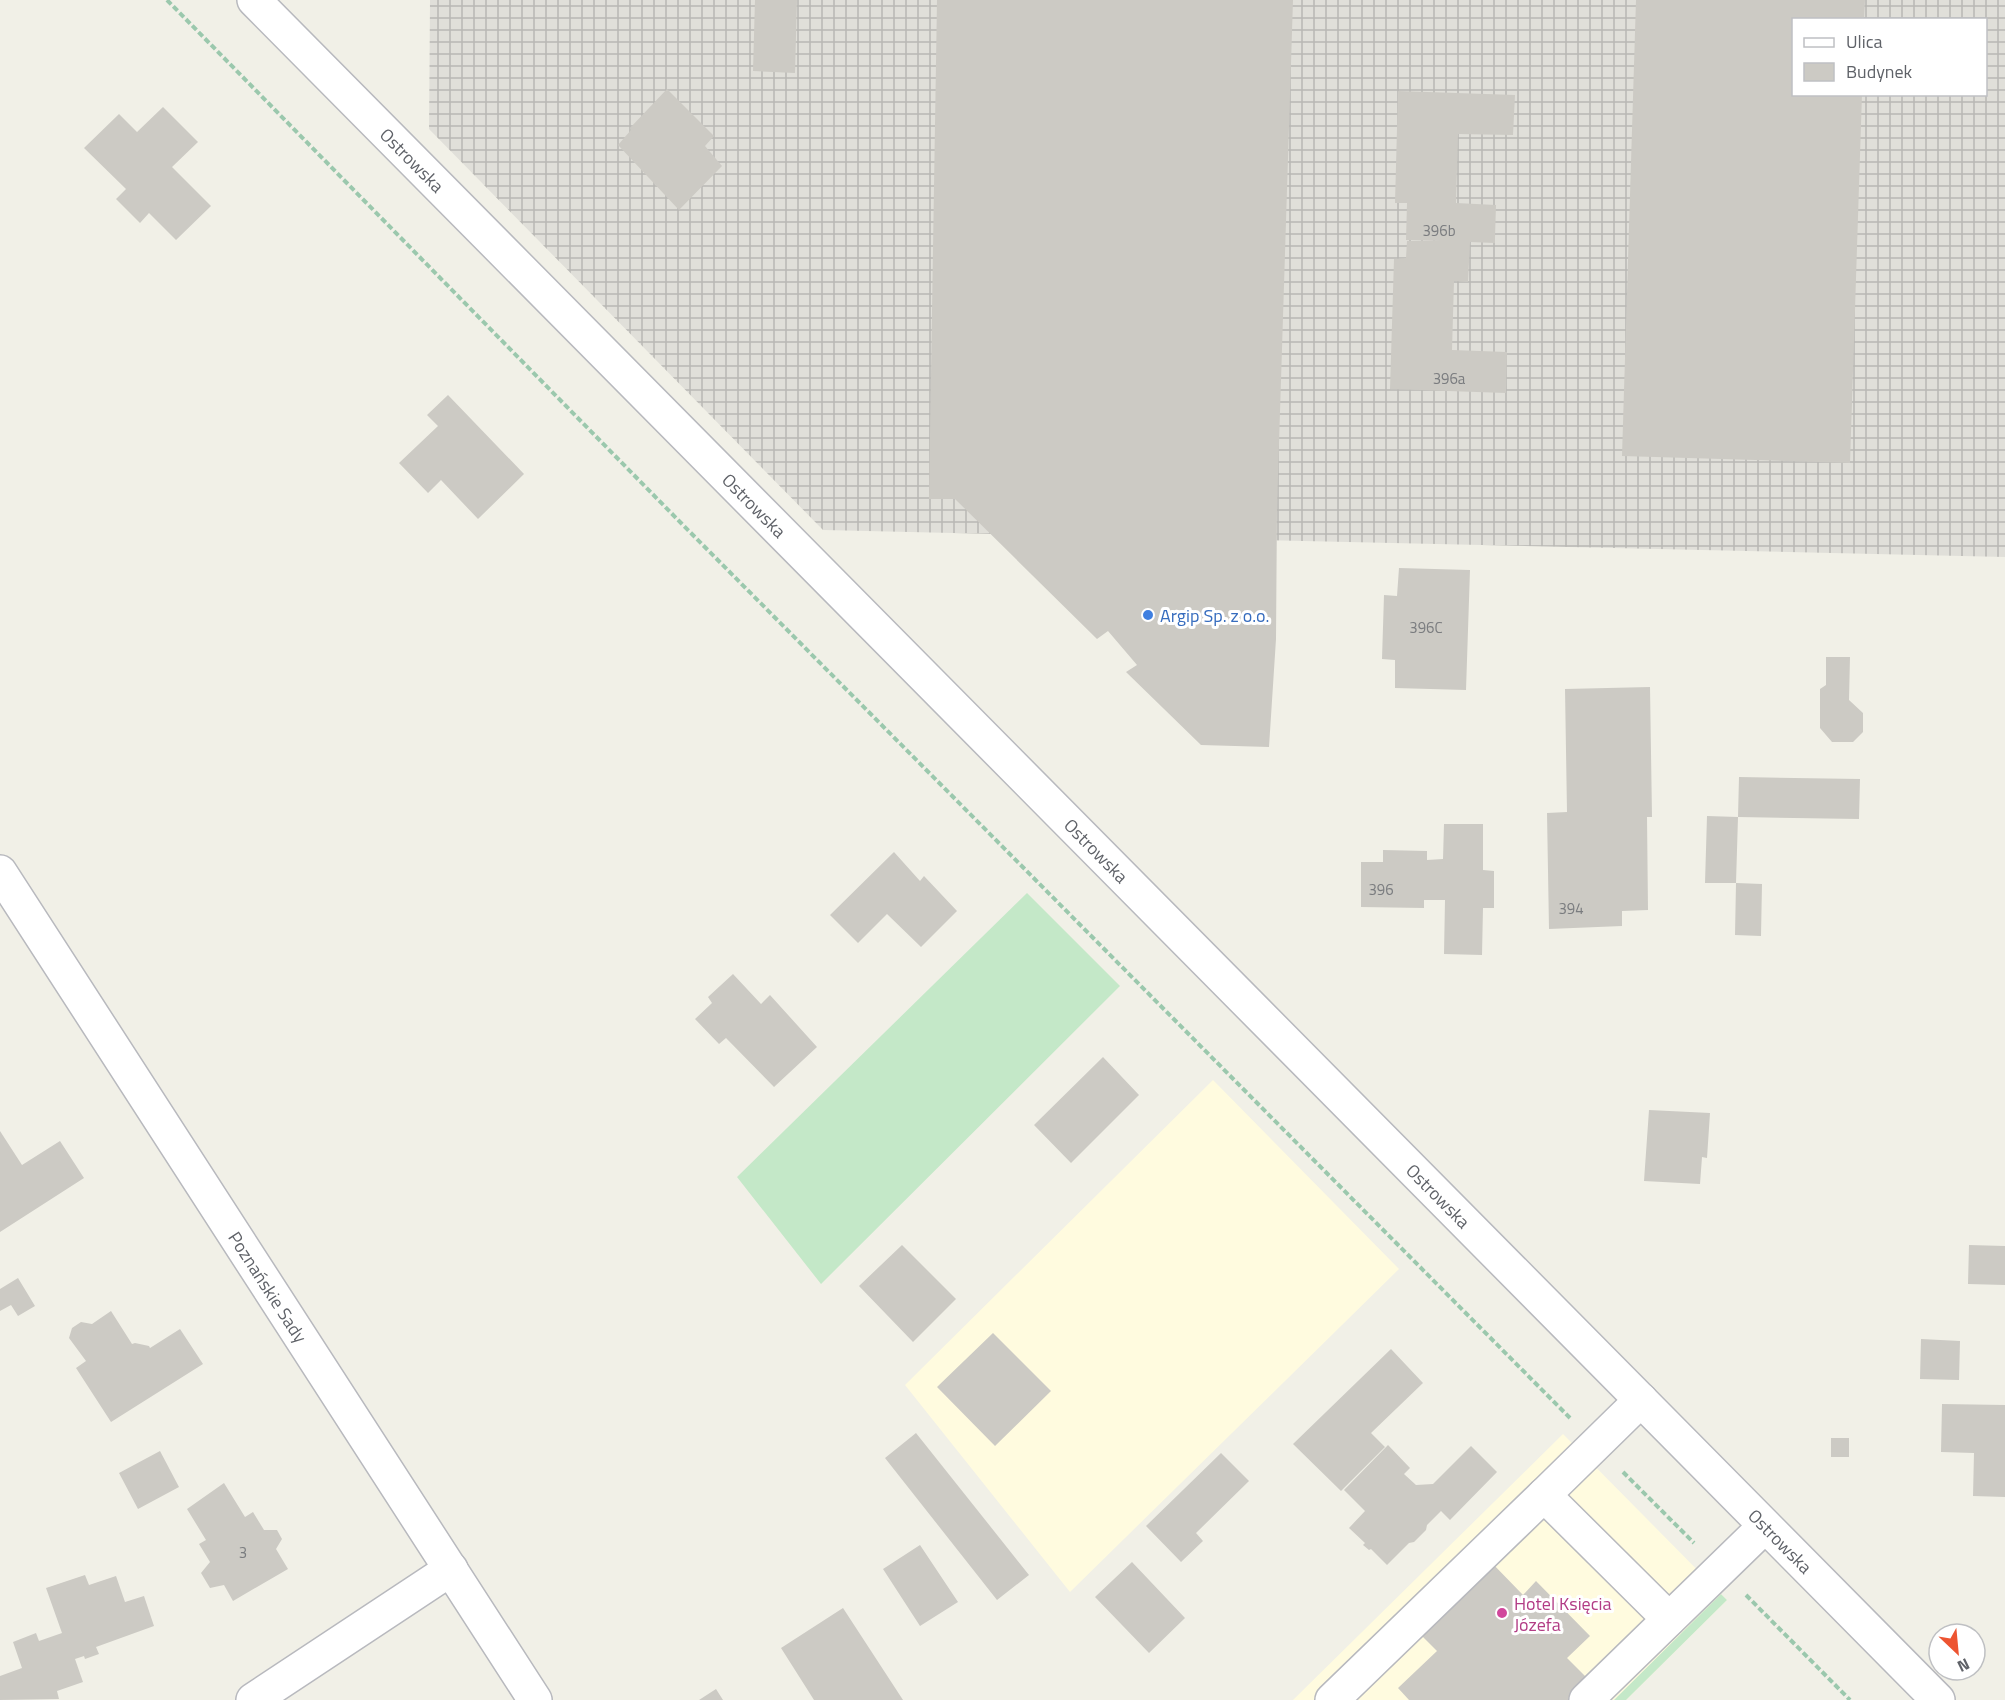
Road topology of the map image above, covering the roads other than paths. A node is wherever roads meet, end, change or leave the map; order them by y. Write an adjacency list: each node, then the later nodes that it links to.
1 (254, 0): 3 (street, Ostrowska)
2 (0, 872): 6 (street, Poznańskie Sady)
3 (1641, 1400): 4 (street); 5 (street, Ostrowska)
4 (1544, 1495): 7 (street); 10 (street)
5 (1765, 1526): 7 (street); 12 (street, Ostrowska)
6 (451, 1569): 8 (street); 9 (street, Poznańskie Sady)
7 (1669, 1619): 11 (street)
8 (253, 1700)
9 (535, 1700)
10 (1332, 1700)
11 (1586, 1700)
12 (1938, 1700)

